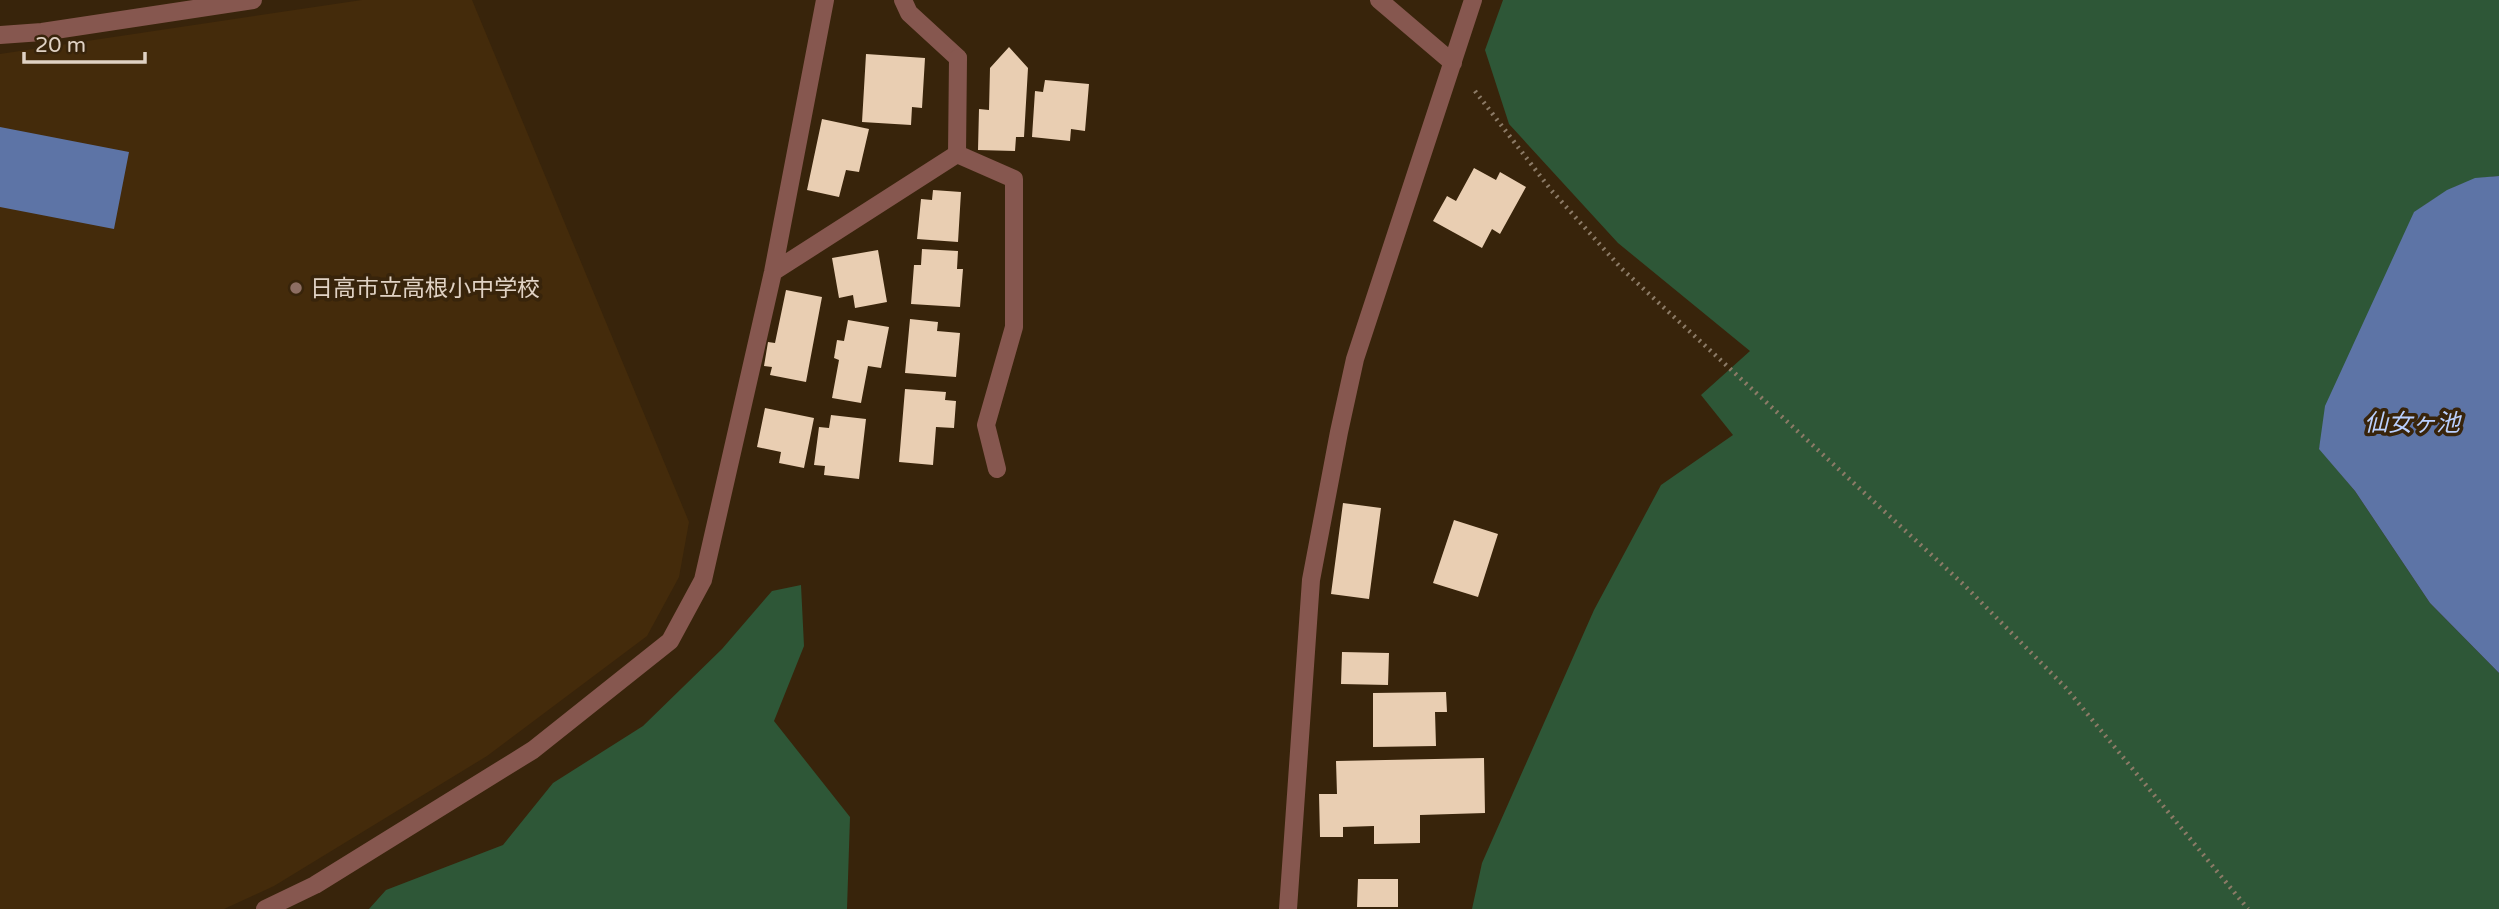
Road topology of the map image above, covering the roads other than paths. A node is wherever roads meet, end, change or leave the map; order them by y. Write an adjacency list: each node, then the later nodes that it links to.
1 (130, 0): 7 (street)
2 (253, 0): 7 (street)
3 (825, 0): 11 (street)
4 (903, 0): 10 (street)
5 (1379, 0): 9 (street)
6 (1473, 0): 9 (street)
7 (124, 20): 8 (street)
8 (0, 35)
9 (1452, 63): 14 (street)
10 (957, 154): 11 (street); 12 (street)
11 (773, 272): 13 (street)
12 (997, 469)
13 (265, 909)
14 (1288, 909)

